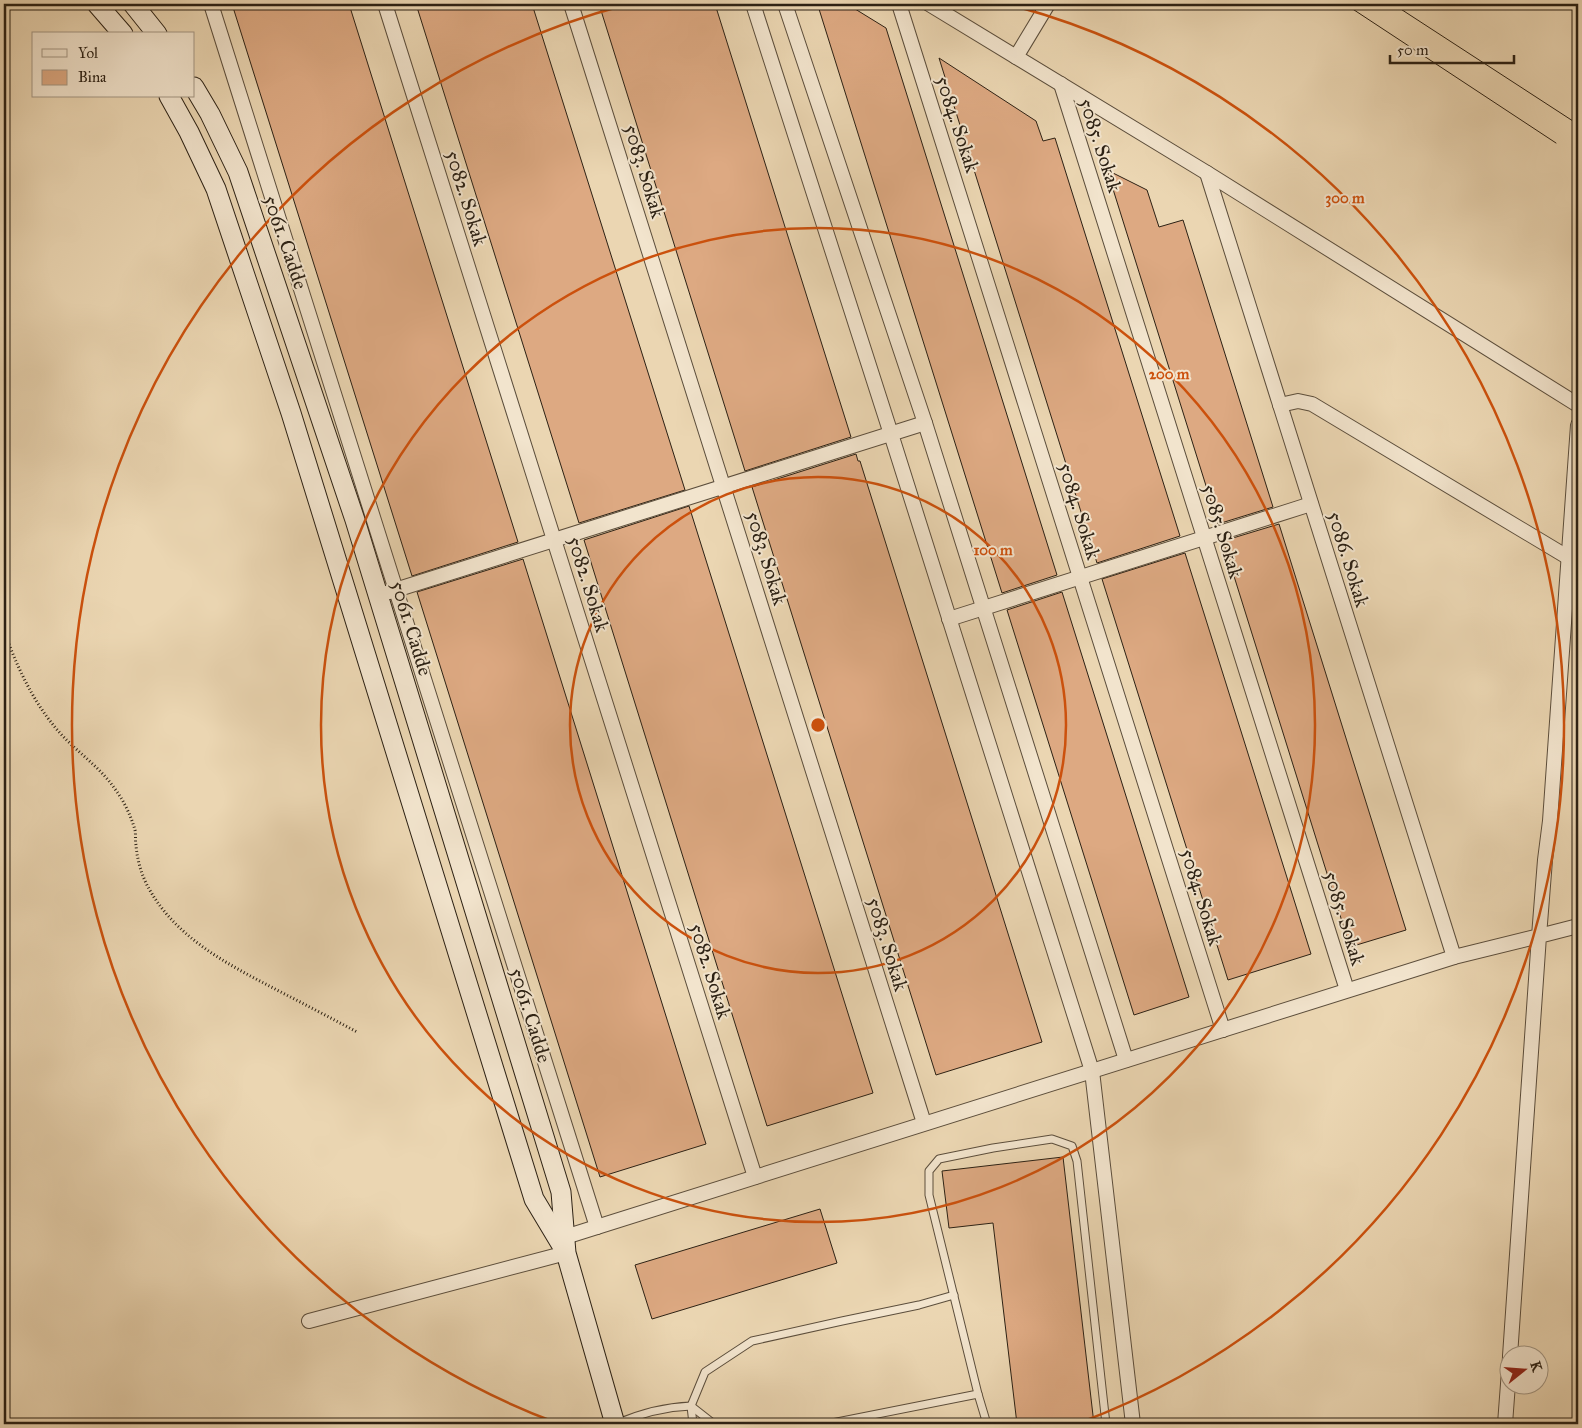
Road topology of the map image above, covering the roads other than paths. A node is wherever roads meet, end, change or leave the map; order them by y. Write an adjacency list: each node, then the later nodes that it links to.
1 (97, 4): 11 (street)
2 (133, 4): 12 (street)
3 (211, 4): 29 (street)
4 (385, 4): 26 (street, 5082. Sokak)
5 (571, 4): 23 (street, 5083. Sokak)
6 (753, 4): 22 (street)
7 (785, 4): 20 (street)
8 (899, 4): 28 (street, 5084. Sokak)
9 (929, 4): 13 (street)
10 (1048, 4): 13 (street)
11 (121, 32)
12 (155, 32)
13 (1016, 57): 14 (street)
14 (1061, 84): 17 (street); 25 (street, 5085. Sokak)
15 (195, 89): 29 (street, 5061. Cadde)
16 (169, 98): 42 (street)
17 (1207, 173): 18 (street, 5086. Sokak); 19 (street)
18 (1280, 405): 24 (street, 5086. Sokak); 27 (street)
19 (1578, 405)
20 (925, 423): 22 (street); 30 (street)
21 (1578, 425): 27 (street)
22 (891, 434): 23 (street); 31 (street)
23 (723, 486): 26 (street); 39 (street, 5083. Sokak)
24 (1311, 504): 25 (street); 34 (street, 5086. Sokak)
25 (1204, 538): 28 (street); 35 (street, 5085. Sokak)
26 (554, 540): 29 (street); 40 (street, 5082. Sokak)
27 (1569, 558): 33 (street)
28 (1080, 577): 30 (street); 36 (street, 5084. Sokak)
29 (387, 592): 41 (street); 42 (street, 5061. Cadde)
30 (983, 608): 31 (street); 37 (street)
31 (949, 618): 38 (street)
32 (1578, 926): 33 (street)
33 (1539, 936): 34 (street); 45 (street)
34 (1454, 956): 35 (street)
35 (1347, 990): 36 (street)
36 (1222, 1030): 37 (street)
37 (1126, 1060): 38 (street)
38 (1092, 1071): 39 (street); 55 (street)
39 (924, 1124): 40 (street)
40 (755, 1177): 41 (street)
41 (597, 1227): 42 (street)
42 (565, 1245): 44 (street); 49 (street)
43 (954, 1295): 46 (lane); 48 (lane); 54 (lane)
44 (309, 1321)
45 (1511, 1346)
46 (978, 1394): 52 (lane); 53 (lane)
47 (1507, 1396): 56 (street)
48 (691, 1406): 49 (lane); 50 (lane); 51 (lane)
49 (616, 1424)
50 (693, 1424)
51 (714, 1424)
52 (827, 1424)
53 (987, 1424)
54 (1106, 1424)
55 (1133, 1424)
56 (1505, 1424)

